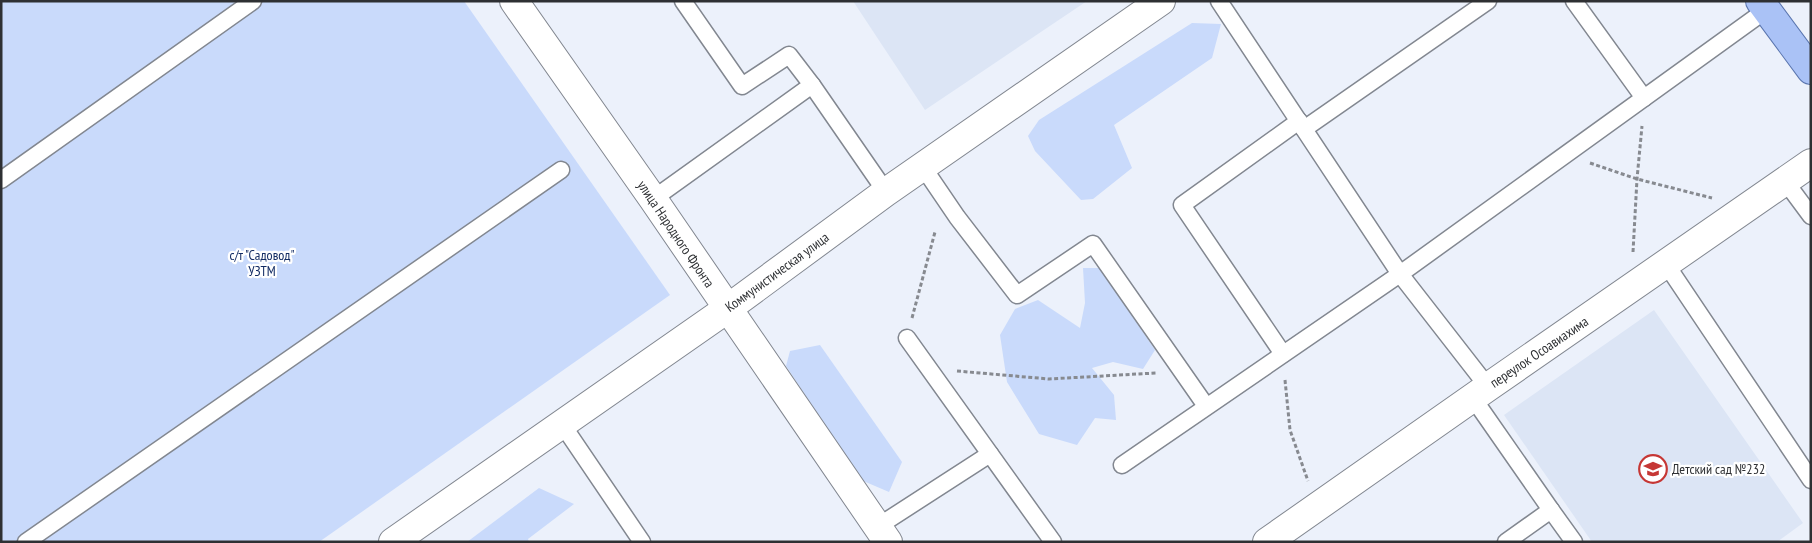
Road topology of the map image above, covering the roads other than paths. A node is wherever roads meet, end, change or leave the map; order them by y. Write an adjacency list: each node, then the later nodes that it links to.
1 (253, 1): 16 (lane)
2 (514, 1): 19 (street, улица Народного Фронта)
3 (683, 1): 10 (lane)
4 (1161, 1): 14 (street, Коммунистическая улица)
5 (1219, 1): 12 (lane)
6 (1488, 1): 12 (lane)
7 (1574, 1): 11 (lane)
8 (1763, 6): 9 (main road); 11 (lane)
9 (1811, 70)
10 (812, 85): 18 (lane); 19 (lane)
11 (1644, 98): 22 (lane)
12 (1301, 125): 22 (lane); 25 (lane)
13 (1811, 163): 17 (street, переулок Осоавиахима)
14 (922, 167): 18 (street, Коммунистическая улица); 27 (lane)
15 (561, 170): 34 (lane)
16 (1, 180)
17 (1785, 181): 20 (lane); 21 (street, переулок Осоавиахима)
18 (886, 192): 23 (street, Коммунистическая улица)
19 (653, 200): 23 (street, улица Народного Фронта)
20 (1811, 216)
21 (1666, 264): 26 (street, переулок Осоавиахима); 31 (lane)
22 (1400, 274): 25 (lane); 26 (lane)
23 (727, 309): 28 (street, Коммунистическая улица); 33 (street, улица Народного Фронта)
24 (906, 338): 29 (lane)
25 (1283, 354): 27 (lane)
26 (1480, 392): 32 (lane); 38 (street, переулок Осоавиахима)
27 (1206, 406): 30 (lane)
28 (562, 424): 35 (street, Коммунистическая улица); 36 (lane)
29 (990, 454): 33 (lane); 37 (lane)
30 (1122, 465)
31 (1811, 480)
32 (1551, 510): 39 (lane); 40 (lane)
33 (883, 534)
34 (26, 542)
35 (393, 542)
36 (642, 542)
37 (1053, 542)
38 (1268, 542)
39 (1506, 542)
40 (1574, 542)

